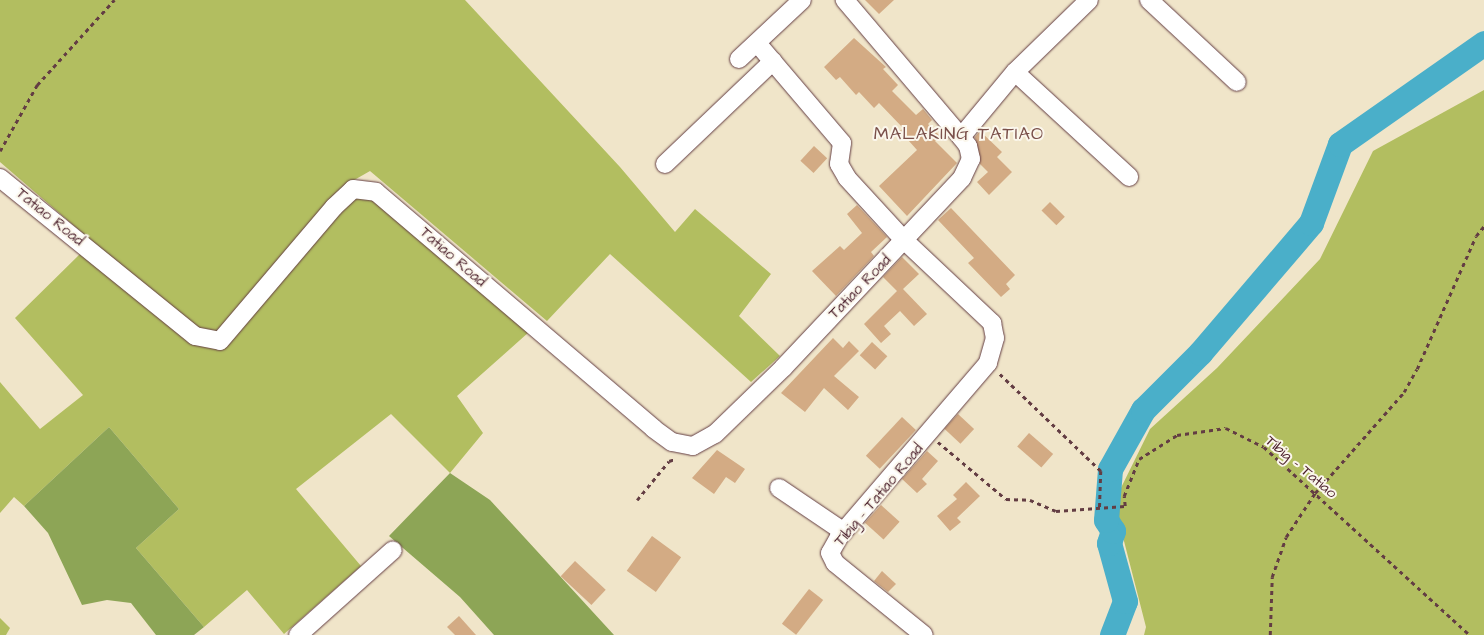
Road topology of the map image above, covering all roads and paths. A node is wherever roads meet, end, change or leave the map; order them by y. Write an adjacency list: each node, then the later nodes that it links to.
1 (114, 0): 12 (path)
2 (802, 0): 6 (street)
3 (845, 0): 11 (street, Tatiao Road)
4 (1089, 0): 9 (street)
5 (1149, 0): 10 (street)
6 (757, 43): 7 (street); 8 (street)
7 (739, 59)
8 (773, 61): 13 (street); 17 (street)
9 (1015, 72): 11 (street); 14 (street)
10 (1237, 82)
11 (961, 137): 17 (street, Tatiao Road)
12 (0, 151)
13 (665, 164)
14 (1129, 177)
15 (0, 178): 20 (street, Tatiao Road)
16 (1484, 226): 22 (path)
17 (905, 241): 18 (street); 20 (street, Tatiao Road)
18 (988, 363): 19 (street, Tibig - Tatiao Road); 24 (path)
19 (930, 435): 24 (path, Tibig - Tatiao); 25 (street, Tibig - Tatiao Road)
20 (693, 446): 23 (path)
21 (779, 488): 25 (street)
22 (1315, 493): 24 (path, Tibig - Tatiao); 29 (path); 30 (path, Tibig - Tatiao)
23 (637, 500)
24 (1100, 507)
25 (844, 532): 28 (street, Tibig - Tatiao Road)
26 (393, 550): 27 (street)
27 (300, 634)
28 (924, 635)
29 (1270, 635)
30 (1470, 635)

